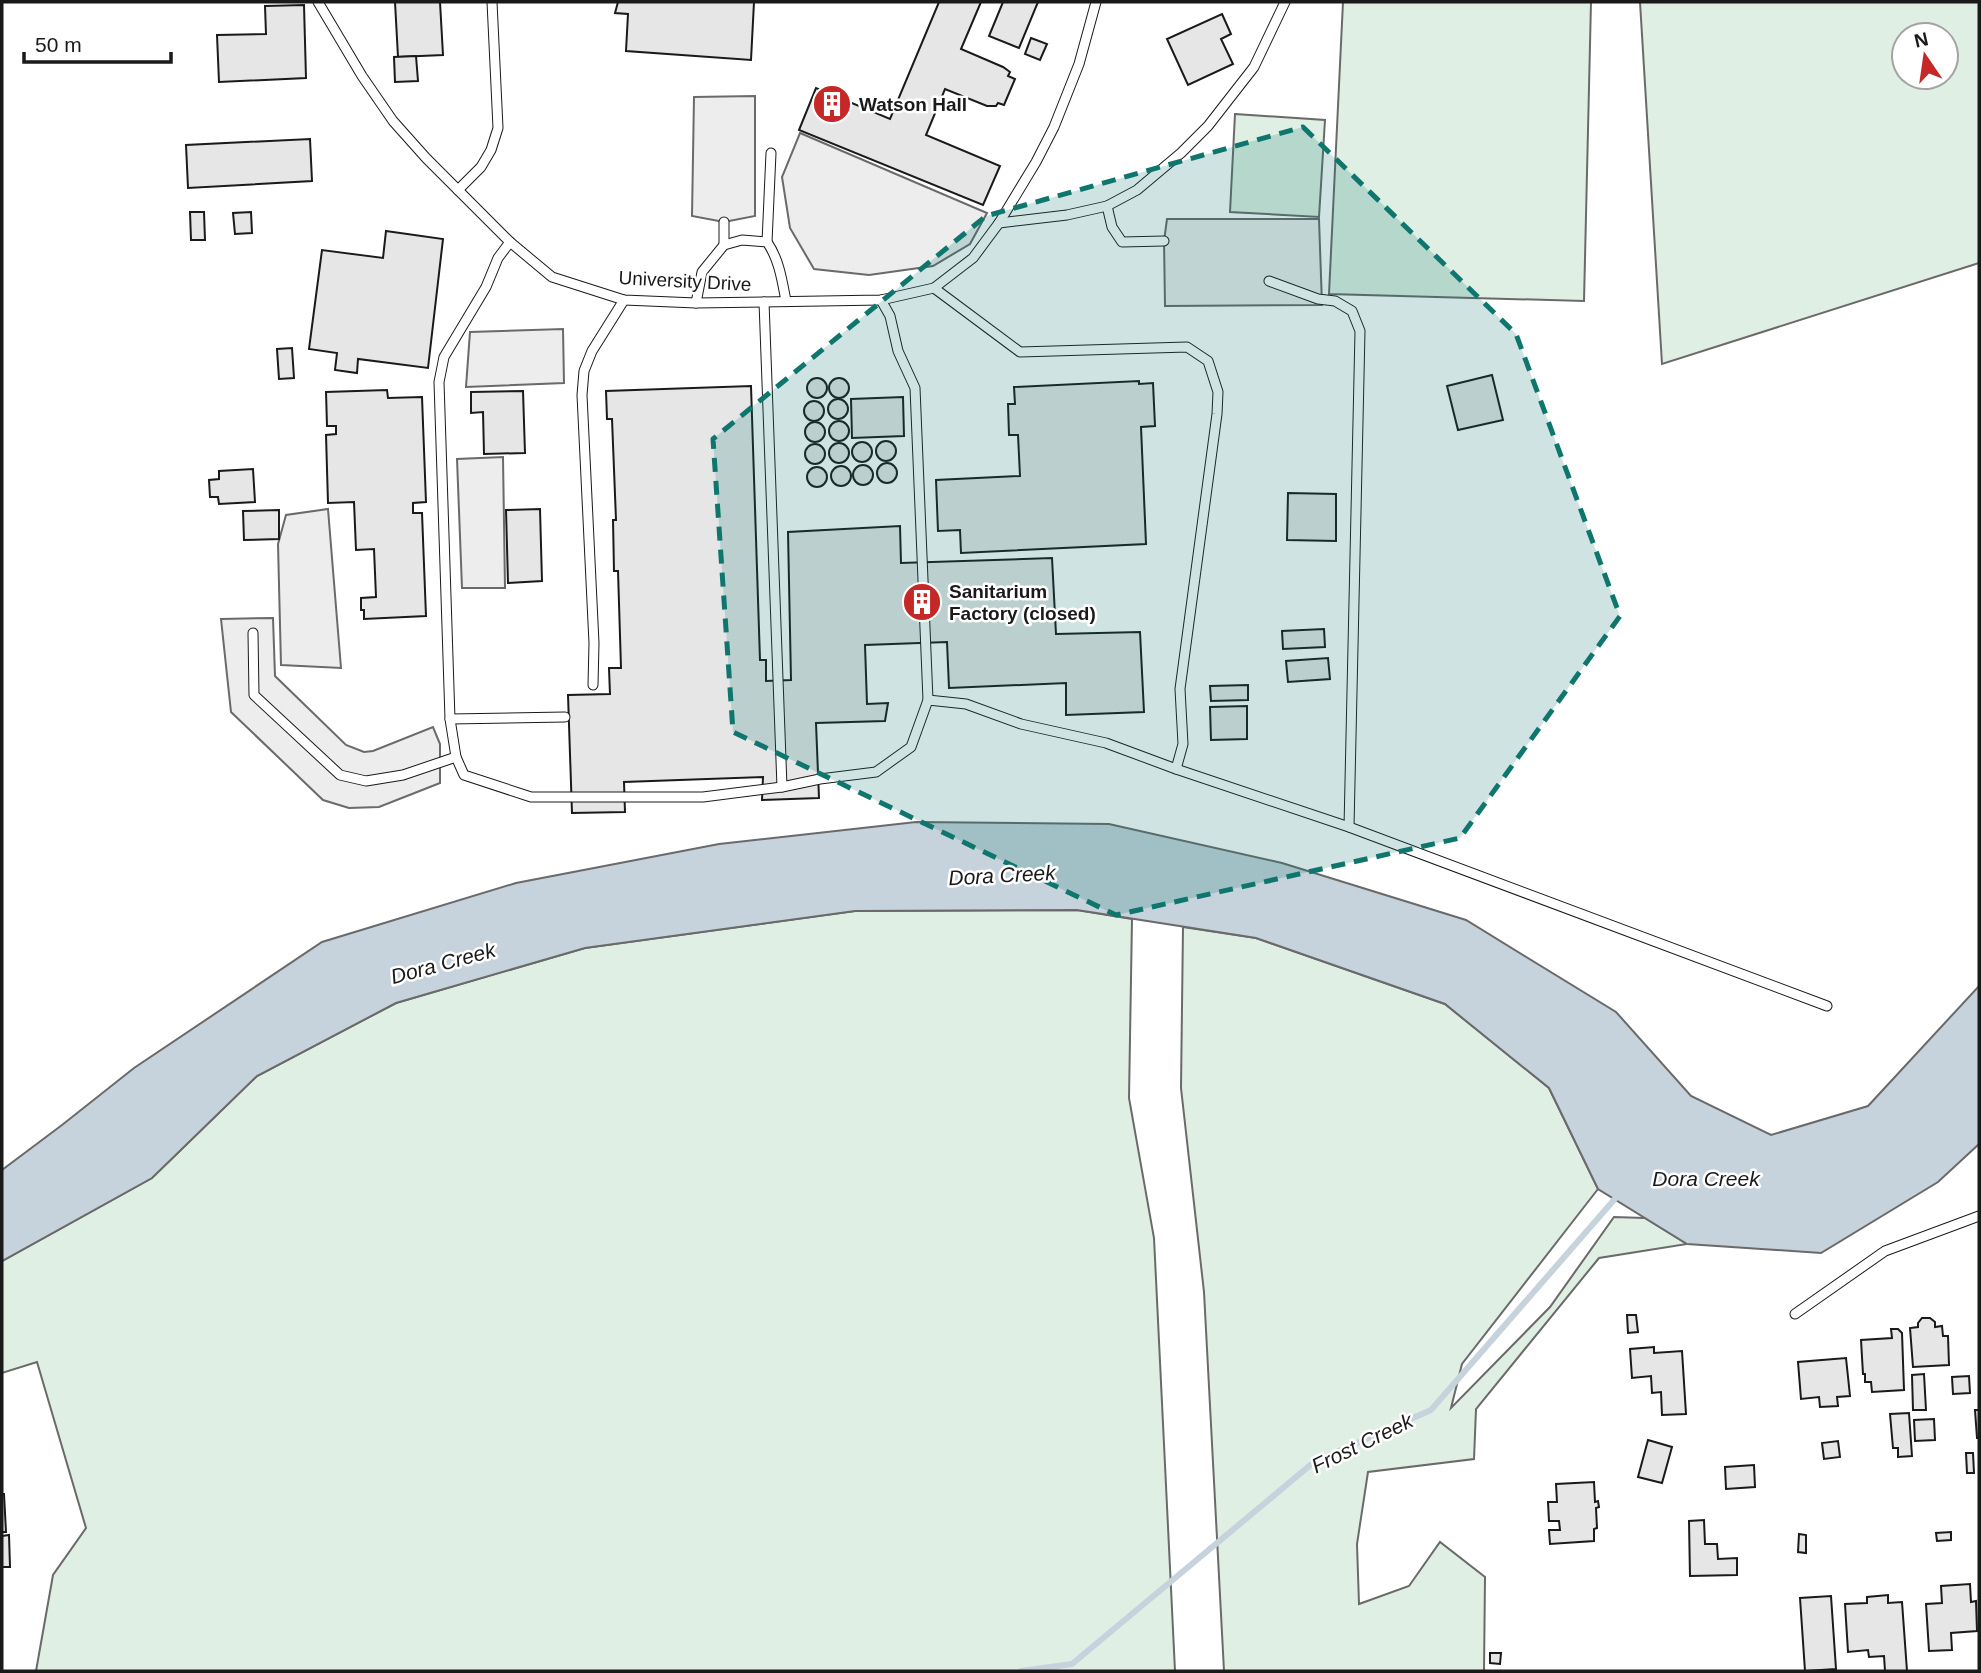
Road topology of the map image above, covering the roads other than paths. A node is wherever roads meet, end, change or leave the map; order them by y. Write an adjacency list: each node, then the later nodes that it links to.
1 (318, 2): 6 (lane, University Drive)
2 (492, 2): 6 (lane)
3 (1096, 2): 9 (lane, University Drive)
4 (1286, 2): 7 (lane)
5 (771, 152): 12 (lane)
6 (458, 190): 11 (lane, University Drive)
7 (1107, 206): 9 (lane); 10 (lane)
8 (724, 222): 13 (lane)
9 (999, 223): 15 (lane, University Drive)
10 (1164, 241)
11 (510, 242): 16 (lane, University Drive); 25 (lane)
12 (767, 242): 13 (lane); 18 (lane)
13 (724, 245): 20 (lane)
14 (1269, 281): 29 (lane)
15 (934, 288): 17 (lane, University Drive); 27 (lane)
16 (624, 300): 20 (lane, University Drive); 22 (lane)
17 (881, 300): 18 (lane, University Drive); 23 (lane)
18 (786, 301): 19 (lane, University Drive)
19 (764, 302): 20 (lane, University Drive); 28 (lane)
20 (696, 303)
21 (253, 633): 26 (lane)
22 (593, 685)
23 (928, 700): 27 (lane); 28 (lane)
24 (565, 717): 25 (lane)
25 (450, 719): 26 (lane)
26 (456, 757): 28 (lane)
27 (1176, 769): 29 (lane)
28 (782, 787)
29 (1349, 827): 30 (lane)
30 (1827, 1006)
31 (1979, 1216): 32 (lane)
32 (1795, 1314)

